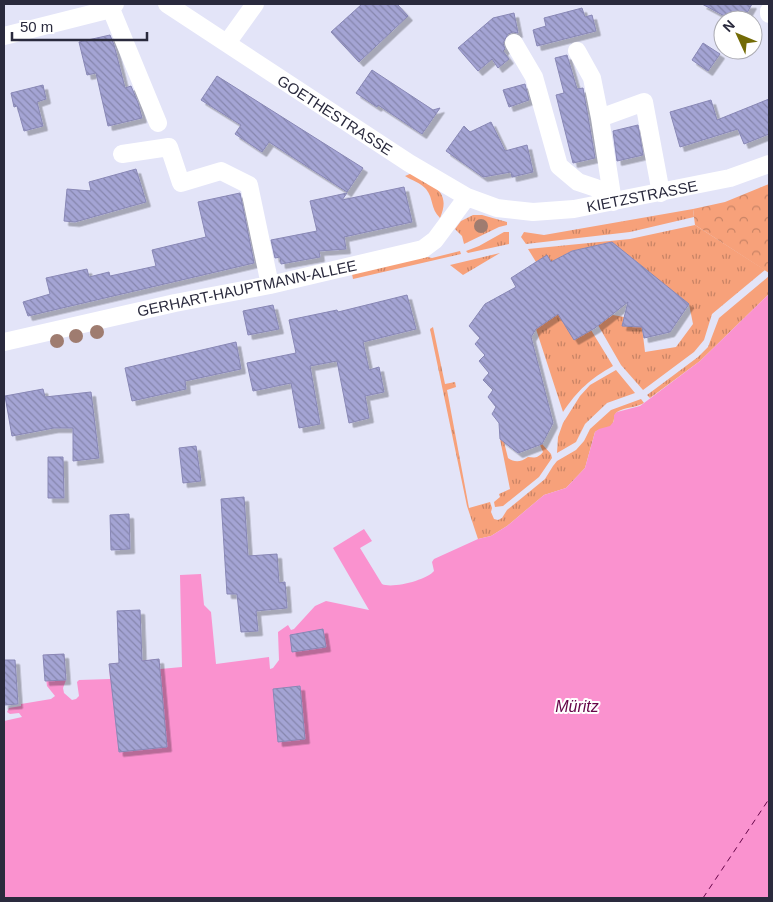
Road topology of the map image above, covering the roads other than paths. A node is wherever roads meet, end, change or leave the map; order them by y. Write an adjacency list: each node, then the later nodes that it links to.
1 (167, 4): 5 (street, GOETHESTRASSE)
2 (255, 4): 5 (street)
3 (113, 7): 4 (street); 9 (street)
4 (4, 36)
5 (227, 43): 13 (street, GOETHESTRASSE)
6 (514, 43): 14 (street)
7 (577, 51): 8 (street)
8 (600, 118): 12 (street); 14 (street)
9 (158, 123)
10 (122, 154): 16 (street)
11 (769, 164): 12 (street, KIETZSTRASSE)
12 (661, 193): 14 (street, KIETZSTRASSE)
13 (467, 197): 15 (street, GOETHESTRASSE); 16 (street, GERHART-HAUPTMANN-ALLEE)
14 (613, 202): 15 (street, KIETZSTRASSE)
15 (511, 210)
16 (270, 285): 17 (street, GERHART-HAUPTMANN-ALLEE)
17 (4, 342)

